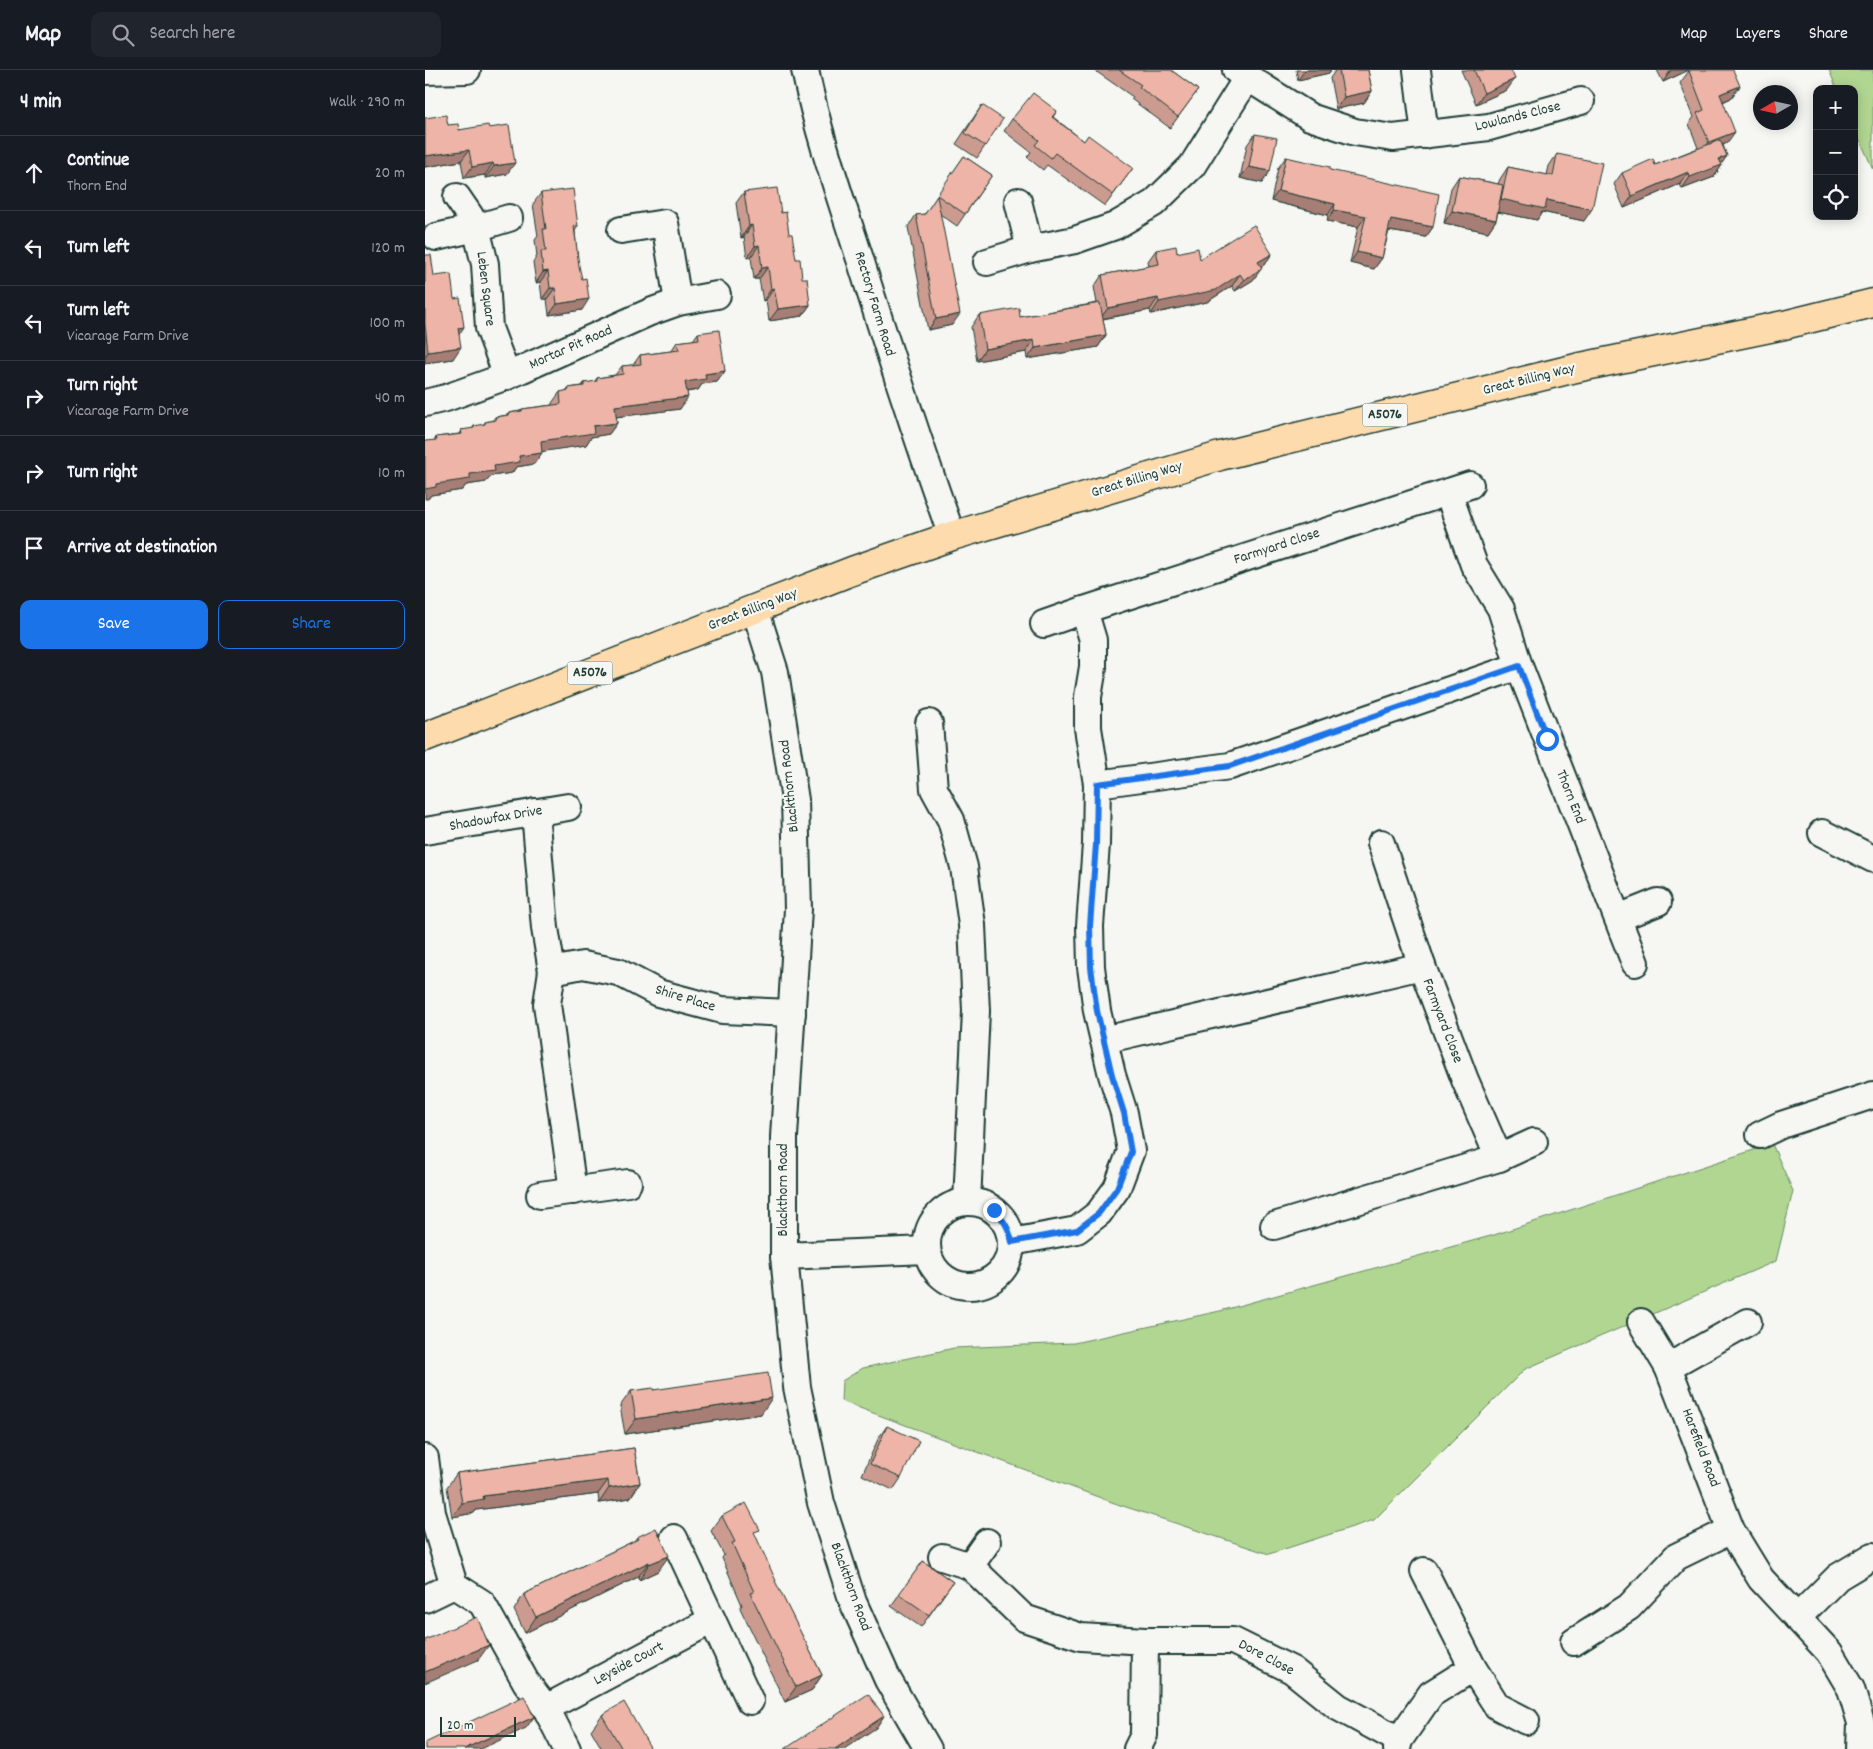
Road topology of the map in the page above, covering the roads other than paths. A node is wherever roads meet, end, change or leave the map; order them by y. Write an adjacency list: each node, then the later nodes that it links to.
1 (467, 70): 3 (street)
2 (1417, 70): 7 (street)
3 (425, 71)
4 (1241, 74): 7 (street, Lowlands Close); 14 (street, Lowlands Close)
5 (807, 79): 22 (street, Rectory Farm Road)
6 (1581, 101): 7 (street, Lowlands Close)
7 (1425, 135)
8 (457, 197): 11 (street, Leben Square)
9 (1018, 201): 14 (street)
10 (509, 218): 11 (street)
11 (475, 228): 13 (street); 19 (street, Leben Square)
12 (621, 230): 17 (street)
13 (435, 237)
14 (1030, 249): 15 (street, Lowlands Close)
15 (987, 262)
16 (717, 295): 17 (street, Mortar Pit Road)
17 (678, 302): 19 (street, Mortar Pit Road)
18 (1873, 303): 22 (main road, Great Billing Way / A5076)
19 (507, 376): 20 (street, Mortar Pit Road)
20 (425, 403)
21 (1459, 489): 24 (street, Farmyard Close); 26 (street, Thorn End)
22 (952, 536): 23 (main road, Great Billing Way / A5076)
23 (755, 609): 28 (main road, Great Billing Way / A5076); 41 (street, Blackthorn Road)
24 (1084, 610): 25 (street, Farmyard Close); 29 (street)
25 (1044, 624)
26 (1519, 666): 29 (street); 37 (street, Thorn End)
27 (929, 723): 50 (street)
28 (425, 737)
29 (1097, 784): 42 (street)
30 (568, 807): 31 (street, Shadowfax Drive)
31 (535, 812): 32 (street, Shadowfax Drive); 40 (street)
32 (425, 831)
33 (1822, 833): 35 (street)
34 (1381, 843): 39 (street)
35 (1873, 859)
36 (1658, 902): 37 (street)
37 (1618, 918): 38 (street, Thorn End)
38 (1635, 963)
39 (1421, 966): 42 (street, Farmyard Close); 46 (street, Farmyard Close)
40 (552, 971): 41 (street, Shire Place); 48 (street)
41 (792, 1013): 54 (street, Blackthorn Road)
42 (1104, 1040): 52 (street)
43 (1873, 1095): 44 (street)
44 (1760, 1135)
45 (1534, 1142): 46 (street)
46 (1499, 1158): 51 (street)
47 (628, 1183): 48 (street)
48 (573, 1191): 49 (street)
49 (540, 1196)
50 (967, 1202): 52 (street); 53 (street)
51 (1274, 1226)
52 (1012, 1242): 53 (street)
53 (927, 1250): 54 (street)
54 (783, 1256): 78 (street, Blackthorn Road)
55 (1641, 1322): 57 (street, Harefield Road)
56 (1748, 1322): 57 (street)
57 (1668, 1367): 59 (street, Harefield Road)
58 (425, 1458): 66 (street)
59 (1731, 1530): 68 (street, Harefield Road); 71 (street)
60 (674, 1538): 69 (street)
61 (987, 1542): 64 (street)
62 (1873, 1556): 68 (street)
63 (942, 1557): 64 (street, Dore Close)
64 (970, 1566): 70 (street, Dore Close)
65 (1424, 1571): 72 (street)
66 (454, 1585): 67 (street); 74 (street)
67 (425, 1599)
68 (1797, 1618): 80 (street, Harefield Road)
69 (712, 1620): 73 (street); 74 (street, Leyside Court)
70 (1145, 1641): 76 (street, Dore Close); 79 (street)
71 (1575, 1642)
72 (1473, 1668): 75 (street); 76 (street, Dore Close)
73 (750, 1701)
74 (546, 1708): 77 (street)
75 (1526, 1721)
76 (1398, 1744)
77 (567, 1749)
78 (928, 1749)
79 (1137, 1749)
80 (1861, 1749)

